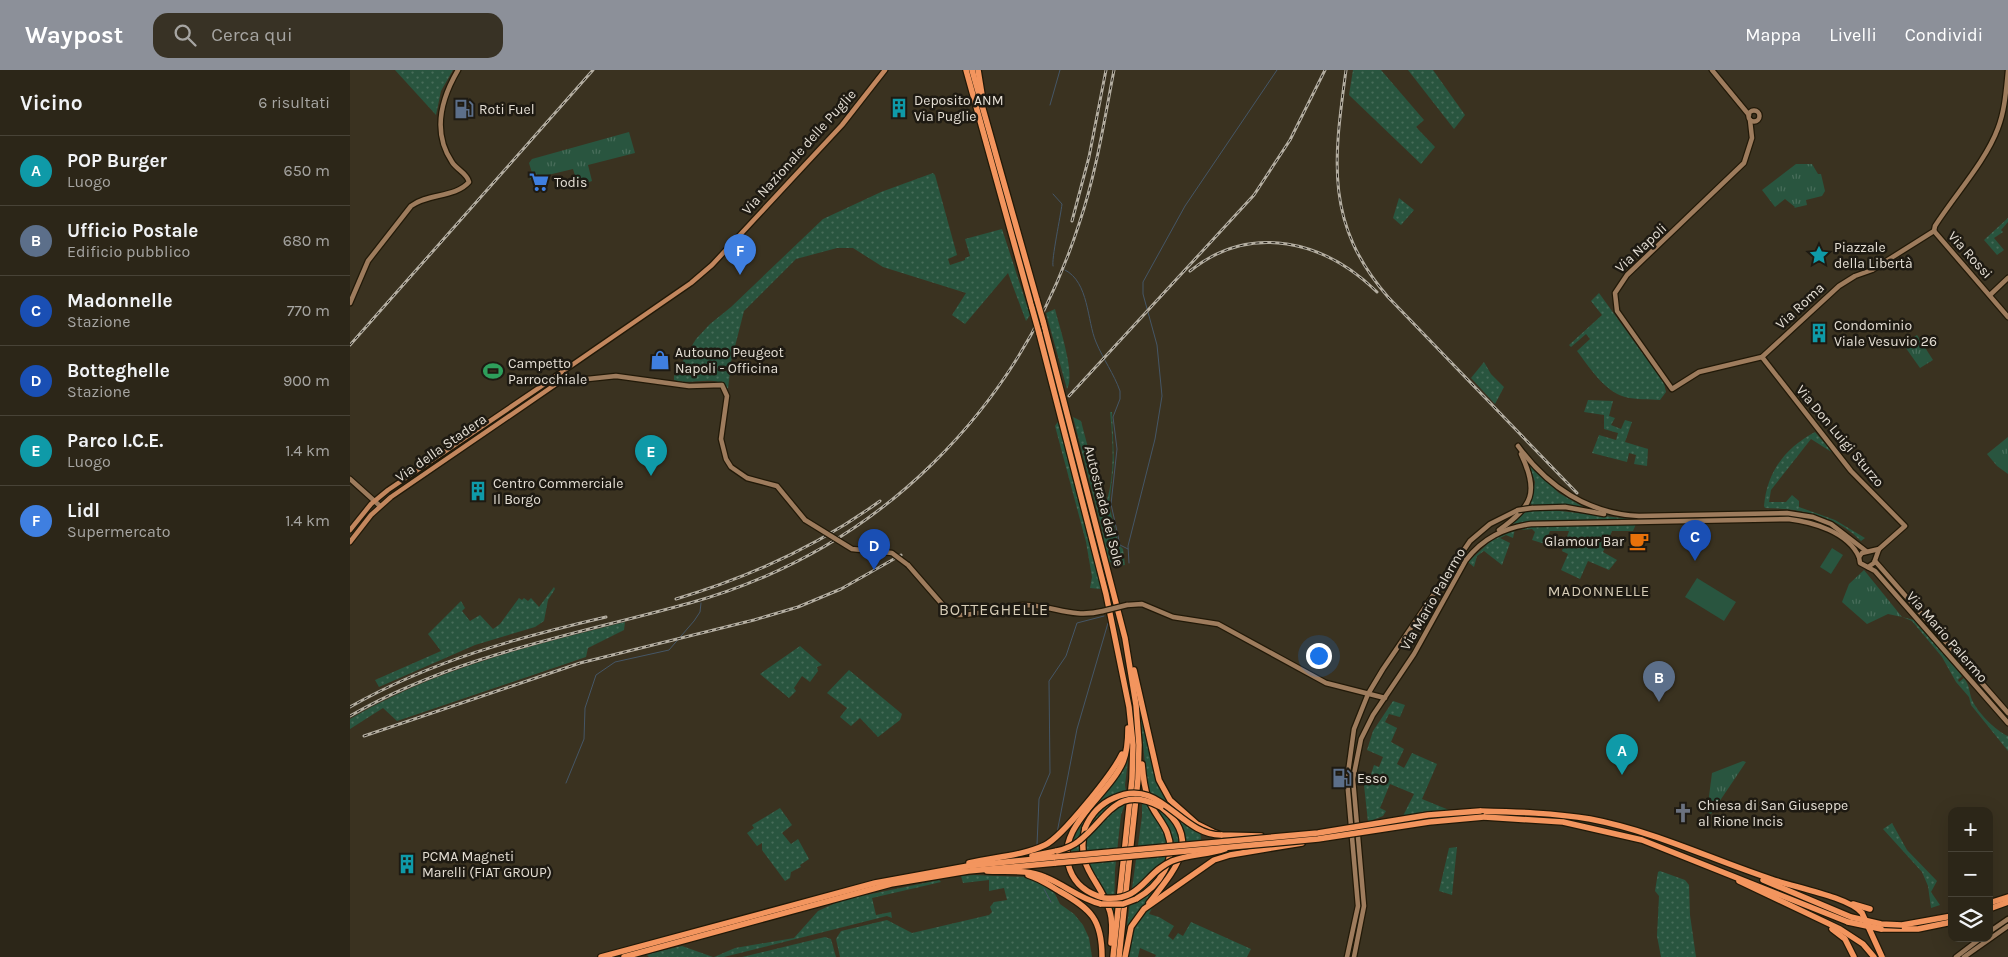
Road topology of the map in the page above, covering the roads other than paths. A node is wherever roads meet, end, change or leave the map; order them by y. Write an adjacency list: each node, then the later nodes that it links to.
1 (458, 70): 18 (street)
2 (885, 70): 21 (main road, Via Nazionale delle Puglie)
3 (966, 70): 38 (highway, Autostrada del Sole, bridge)
4 (972, 70): 10 (highway, Autostrada del Sole)
5 (978, 70): 10 (highway)
6 (1712, 70): 9 (street)
7 (2008, 71): 8 (street)
8 (2006, 103): 15 (street)
9 (1740, 104): 11 (street); 12 (street)
10 (984, 108): 37 (highway, Autostrada del Sole, bridge)
11 (1753, 110): 12 (street); 13 (street)
12 (1749, 117): 13 (street); 14 (street, Via Napoli)
13 (1757, 120): 14 (street, Via Napoli)
14 (1752, 132): 20 (street, Via Napoli)
15 (1934, 231): 17 (street, Via Rossi); 20 (street, Via Roma)
16 (2008, 278): 17 (street)
17 (1990, 295): 19 (street, Via Rossi)
18 (350, 303)
19 (2008, 317)
20 (1762, 357): 32 (street, Via Don Luigi Sturzo)
21 (558, 379): 22 (main road, Via della Stadera); 23 (main road, Via della Stadera); 39 (street, bridge)
22 (545, 383): 23 (main road); 25 (main road, Via della Stadera)
23 (546, 390): 26 (main road, Via della Stadera)
24 (350, 479): 25 (street)
25 (375, 501): 26 (street); 29 (main road, Via della Stadera)
26 (380, 506): 31 (main road, Via della Stadera)
27 (1620, 515): 28 (street, Via Mario Palermo); 30 (street); 39 (street, Via Mario Palermo, bridge)
28 (1649, 518): 30 (street, Via Mario Palermo); 33 (street, Via Mario Palermo); 34 (street, Via Mario Palermo)
29 (350, 530)
30 (1490, 536): 40 (street, Via Mario Palermo)
31 (350, 542)
32 (1879, 549): 33 (street); 35 (street)
33 (1868, 551): 34 (street); 35 (street, Via Mario Palermo)
34 (1859, 557): 36 (street, Via Mario Palermo)
35 (1875, 560): 36 (street); 41 (street, Via Mario Palermo)
36 (1868, 567): 42 (street, Via Mario Palermo)
37 (1125, 638): 43 (highway, Autostrada del Sole); 45 (highway, bridge)
38 (1125, 681): 44 (highway); 73 (highway, Autostrada del Sole)
39 (1368, 694): 40 (street); 76 (street, Via Mario Palermo)
40 (1385, 698): 77 (street, Via Mario Palermo)
41 (2008, 713)
42 (2008, 723)
43 (1139, 745): 54 (highway, bridge); 74 (highway, Autostrada del Sole)
44 (1127, 746): 48 (highway, bridge); 53 (highway)
45 (1221, 835): 46 (highway, bridge); 73 (highway, bridge)
46 (1281, 836): 49 (highway, bridge); 50 (highway, bridge)
47 (1318, 839): 48 (highway, bridge); 51 (highway, bridge); 60 (highway, bridge)
48 (1234, 846): 52 (highway, bridge)
49 (1715, 859): 56 (highway); 63 (highway)
50 (1006, 862): 53 (highway); 60 (highway, bridge)
51 (1721, 870): 63 (highway); 65 (highway)
52 (968, 871): 54 (highway); 71 (highway)
53 (930, 872): 70 (highway)
54 (1019, 873): 72 (highway)
55 (2008, 896): 57 (highway)
56 (1846, 902): 61 (highway); 80 (highway, bridge)
57 (1993, 902)
58 (2008, 902): 59 (highway)
59 (1993, 908)
60 (1144, 909): 75 (highway)
61 (1870, 909)
62 (1948, 917): 63 (highway, bridge)
63 (1850, 919): 66 (highway, bridge)
64 (2008, 919): 68 (street)
65 (1820, 921): 78 (highway); 79 (highway)
66 (1948, 923)
67 (2008, 926): 82 (street)
68 (1993, 929)
69 (1976, 942): 81 (street)
70 (602, 957)
71 (624, 957)
72 (1102, 957)
73 (1112, 957)
74 (1119, 957)
75 (1125, 957)
76 (1347, 957)
77 (1354, 957)
78 (1854, 957)
79 (1874, 957)
80 (1882, 957)
81 (1956, 957)
82 (1964, 957)

